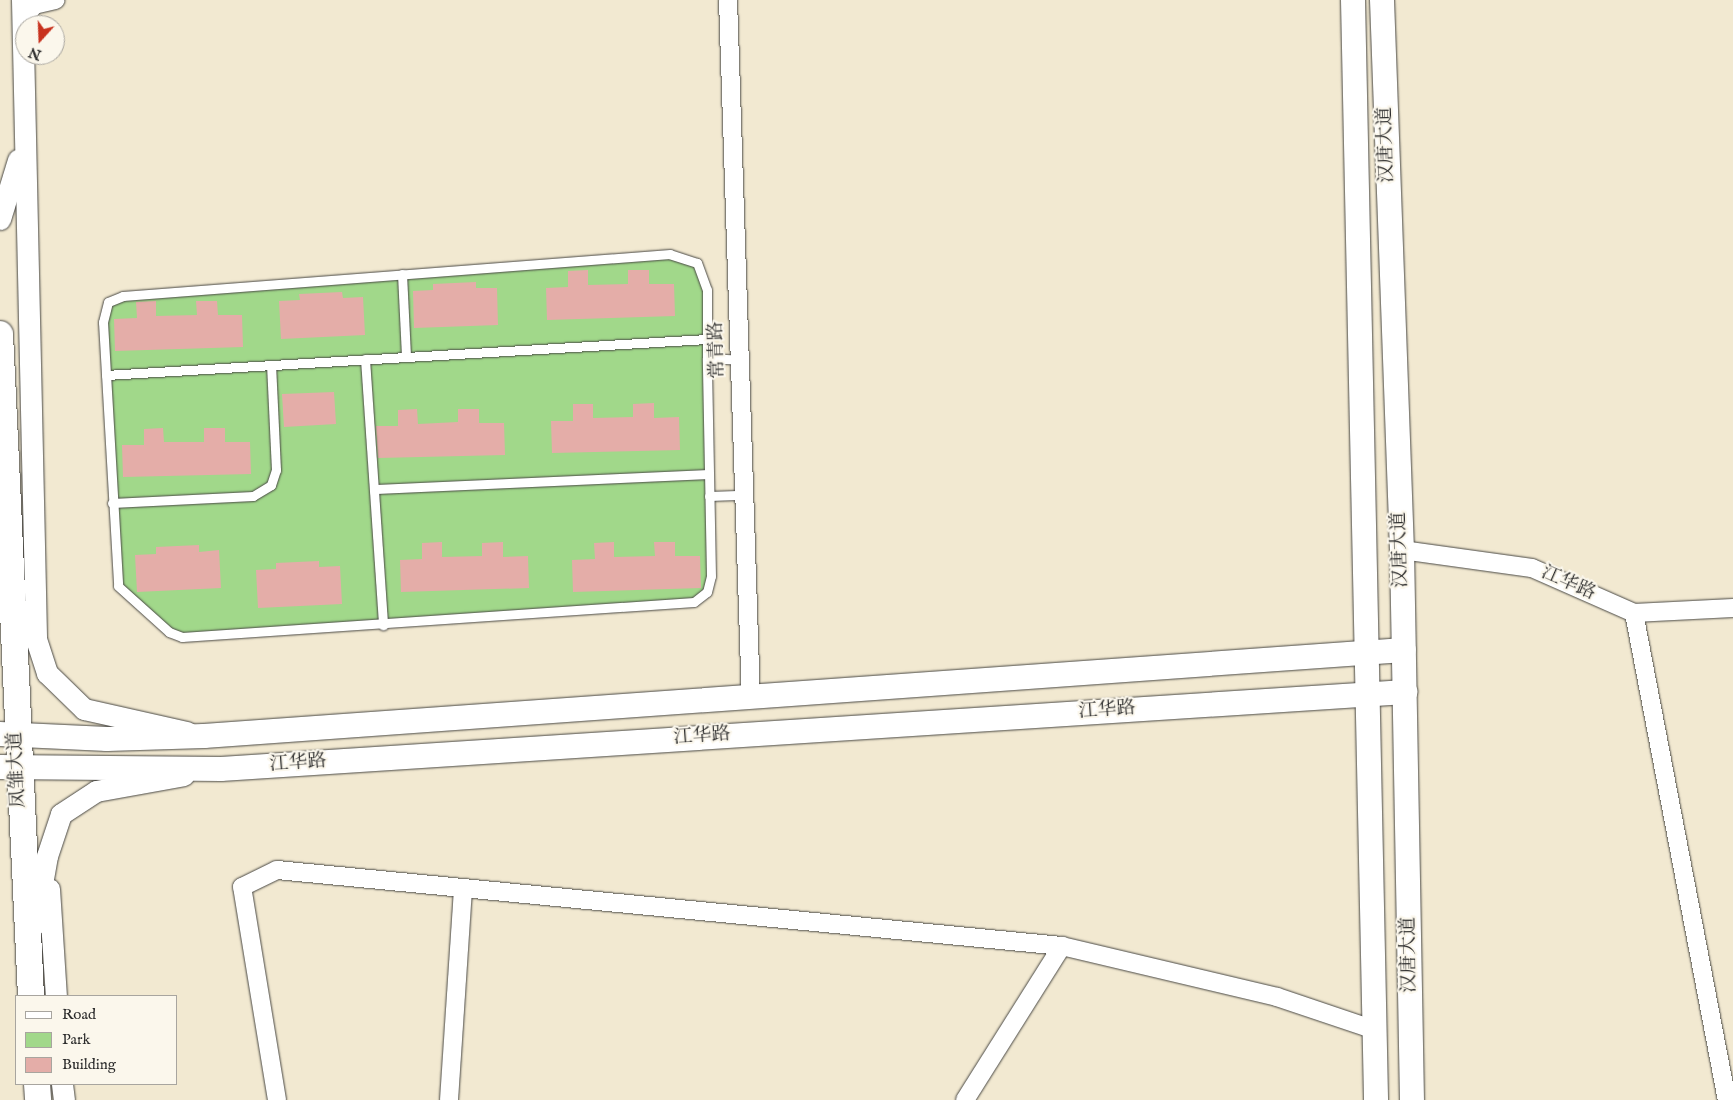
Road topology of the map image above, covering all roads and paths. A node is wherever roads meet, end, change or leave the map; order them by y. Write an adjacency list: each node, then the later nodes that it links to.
1 (22, 0): 6 (street)
2 (55, 0): 7 (street)
3 (728, 0): 17 (street, 常青路)
4 (1353, 0): 32 (main road, 汉唐大道)
5 (1382, 0): 25 (main road, 汉唐大道)
6 (22, 15)
7 (26, 15)
8 (22, 65): 9 (street)
9 (23, 142): 10 (street); 26 (street)
10 (0, 219)
11 (402, 274): 13 (lane); 14 (lane); 19 (lane)
12 (0, 334): 29 (main road, 凤雏大道)
13 (706, 339): 14 (lane); 15 (lane)
14 (406, 357): 16 (lane)
15 (707, 358): 17 (lane); 20 (lane)
16 (365, 359): 18 (lane); 21 (lane)
17 (740, 360): 22 (street, 常青路)
18 (271, 365): 19 (lane); 24 (lane)
19 (106, 375): 24 (lane)
20 (709, 474): 21 (lane); 23 (lane)
21 (376, 489): 30 (lane)
22 (744, 495): 23 (lane); 35 (street, 常青路)
23 (709, 496): 30 (lane)
24 (112, 503): 30 (lane)
25 (1402, 550): 28 (street, 江华路); 31 (main road, 汉唐大道)
26 (35, 569): 29 (street); 37 (street)
27 (1733, 608): 28 (street, 江华路)
28 (1634, 613): 56 (street)
29 (12, 624): 36 (main road, 凤雏大道)
30 (383, 625)
31 (1404, 650): 32 (main road, 江华路); 33 (main road, 汉唐大道)
32 (1368, 652): 34 (main road, 汉唐大道); 35 (main road, 江华路)
33 (1404, 692): 34 (main road, 江华路); 55 (main road, 汉唐大道)
34 (1369, 694): 39 (main road, 江华路); 46 (main road, 汉唐大道)
35 (751, 698): 37 (main road, 江华路)
36 (8, 734): 37 (main road, 江华路); 38 (main road, 凤雏大道)
37 (204, 736)
38 (9, 767): 39 (main road, 江华路); 43 (main road, 凤雏大道)
39 (221, 769): 40 (street)
40 (47, 856): 43 (street); 45 (street)
41 (463, 889): 42 (street); 51 (street); 52 (street)
42 (1062, 946): 46 (street); 53 (street)
43 (29, 957): 44 (main road, 凤雏大道)
44 (31, 995)
45 (56, 995)
46 (1375, 1030): 54 (main road, 汉唐大道)
47 (37, 1085): 49 (main road)
48 (62, 1085): 50 (street)
49 (38, 1100)
50 (64, 1100)
51 (278, 1100)
52 (449, 1100)
53 (965, 1100)
54 (1376, 1100)
55 (1412, 1100)
56 (1727, 1100)

